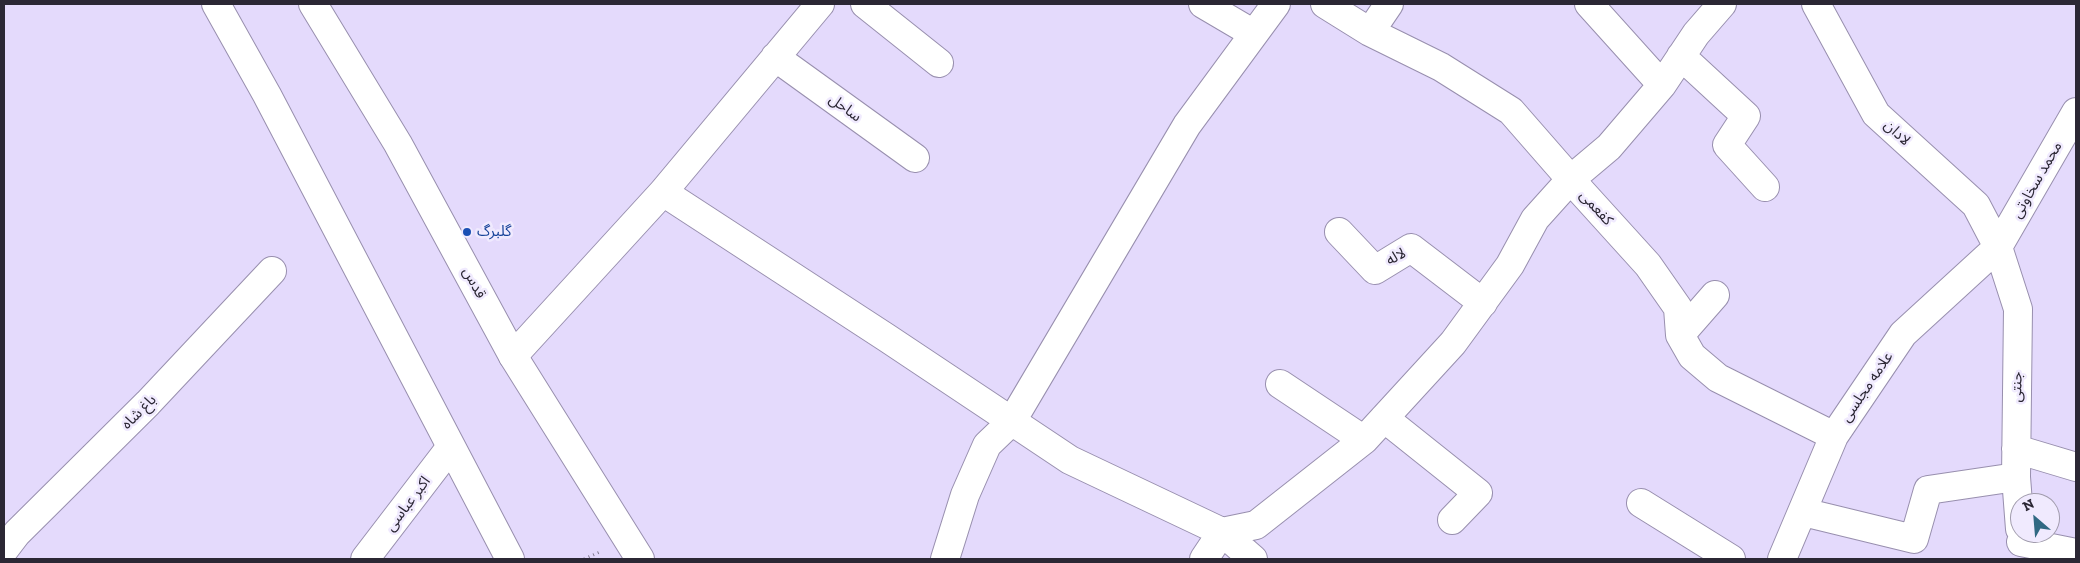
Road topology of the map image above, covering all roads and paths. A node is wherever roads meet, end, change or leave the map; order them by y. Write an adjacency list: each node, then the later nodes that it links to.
1 (216, 4): 36 (street)
2 (313, 4): 30 (street, قدس)
3 (820, 4): 15 (street)
4 (865, 4): 16 (street)
5 (1203, 4): 13 (street)
6 (1276, 4): 13 (street)
7 (1324, 4): 12 (street, کفعمی)
8 (1389, 4): 12 (street)
9 (1588, 4): 17 (street)
10 (1722, 4): 14 (street)
11 (1824, 7): 25 (street, لادان)
12 (1370, 32): 21 (street, کفعمی)
13 (1254, 34): 33 (street)
14 (1681, 56): 17 (street); 22 (street)
15 (776, 57): 20 (street, ساحل); 23 (street)
16 (939, 63)
17 (1662, 85): 21 (street)
18 (2076, 112): 19 (street, محمد سخاوتی)
19 (2068, 146): 25 (street, محمد سخاوتی)
20 (916, 158)
21 (1571, 179): 28 (street); 29 (street, کفعمی)
22 (1765, 186)
23 (663, 192): 30 (street); 33 (street)
24 (1339, 232): 28 (street, لاله)
25 (1998, 247): 34 (street, علامه مجلسی); 37 (street, جنتی)
26 (272, 272): 46 (street, باغ شاه)
27 (1715, 295): 29 (street)
28 (1483, 303): 32 (street)
29 (1680, 335): 34 (street, کفعمی)
30 (513, 356): 50 (street, قدس)
31 (1280, 384): 35 (street)
32 (1384, 418): 35 (street); 43 (street)
33 (1012, 421): 44 (street); 51 (street)
34 (1834, 436): 42 (street, علامه مجلسی)
35 (1364, 440): 44 (street)
36 (450, 448): 48 (street, اکبر عباسی); 49 (street)
37 (2016, 449): 38 (street); 39 (street, جنتی)
38 (2076, 467)
39 (2016, 477): 40 (street, جنتی); 42 (street)
40 (2017, 493)
41 (1641, 503): 54 (street)
42 (1804, 512): 55 (street, علامه مجلسی)
43 (1452, 520)
44 (1222, 532): 52 (street); 53 (street)
45 (2030, 543): 47 (street)
46 (4, 550)
47 (2076, 553)
48 (365, 559)
49 (510, 559)
50 (640, 559)
51 (945, 559)
52 (1204, 559)
53 (1252, 559)
54 (1730, 559)
55 (1782, 559)

